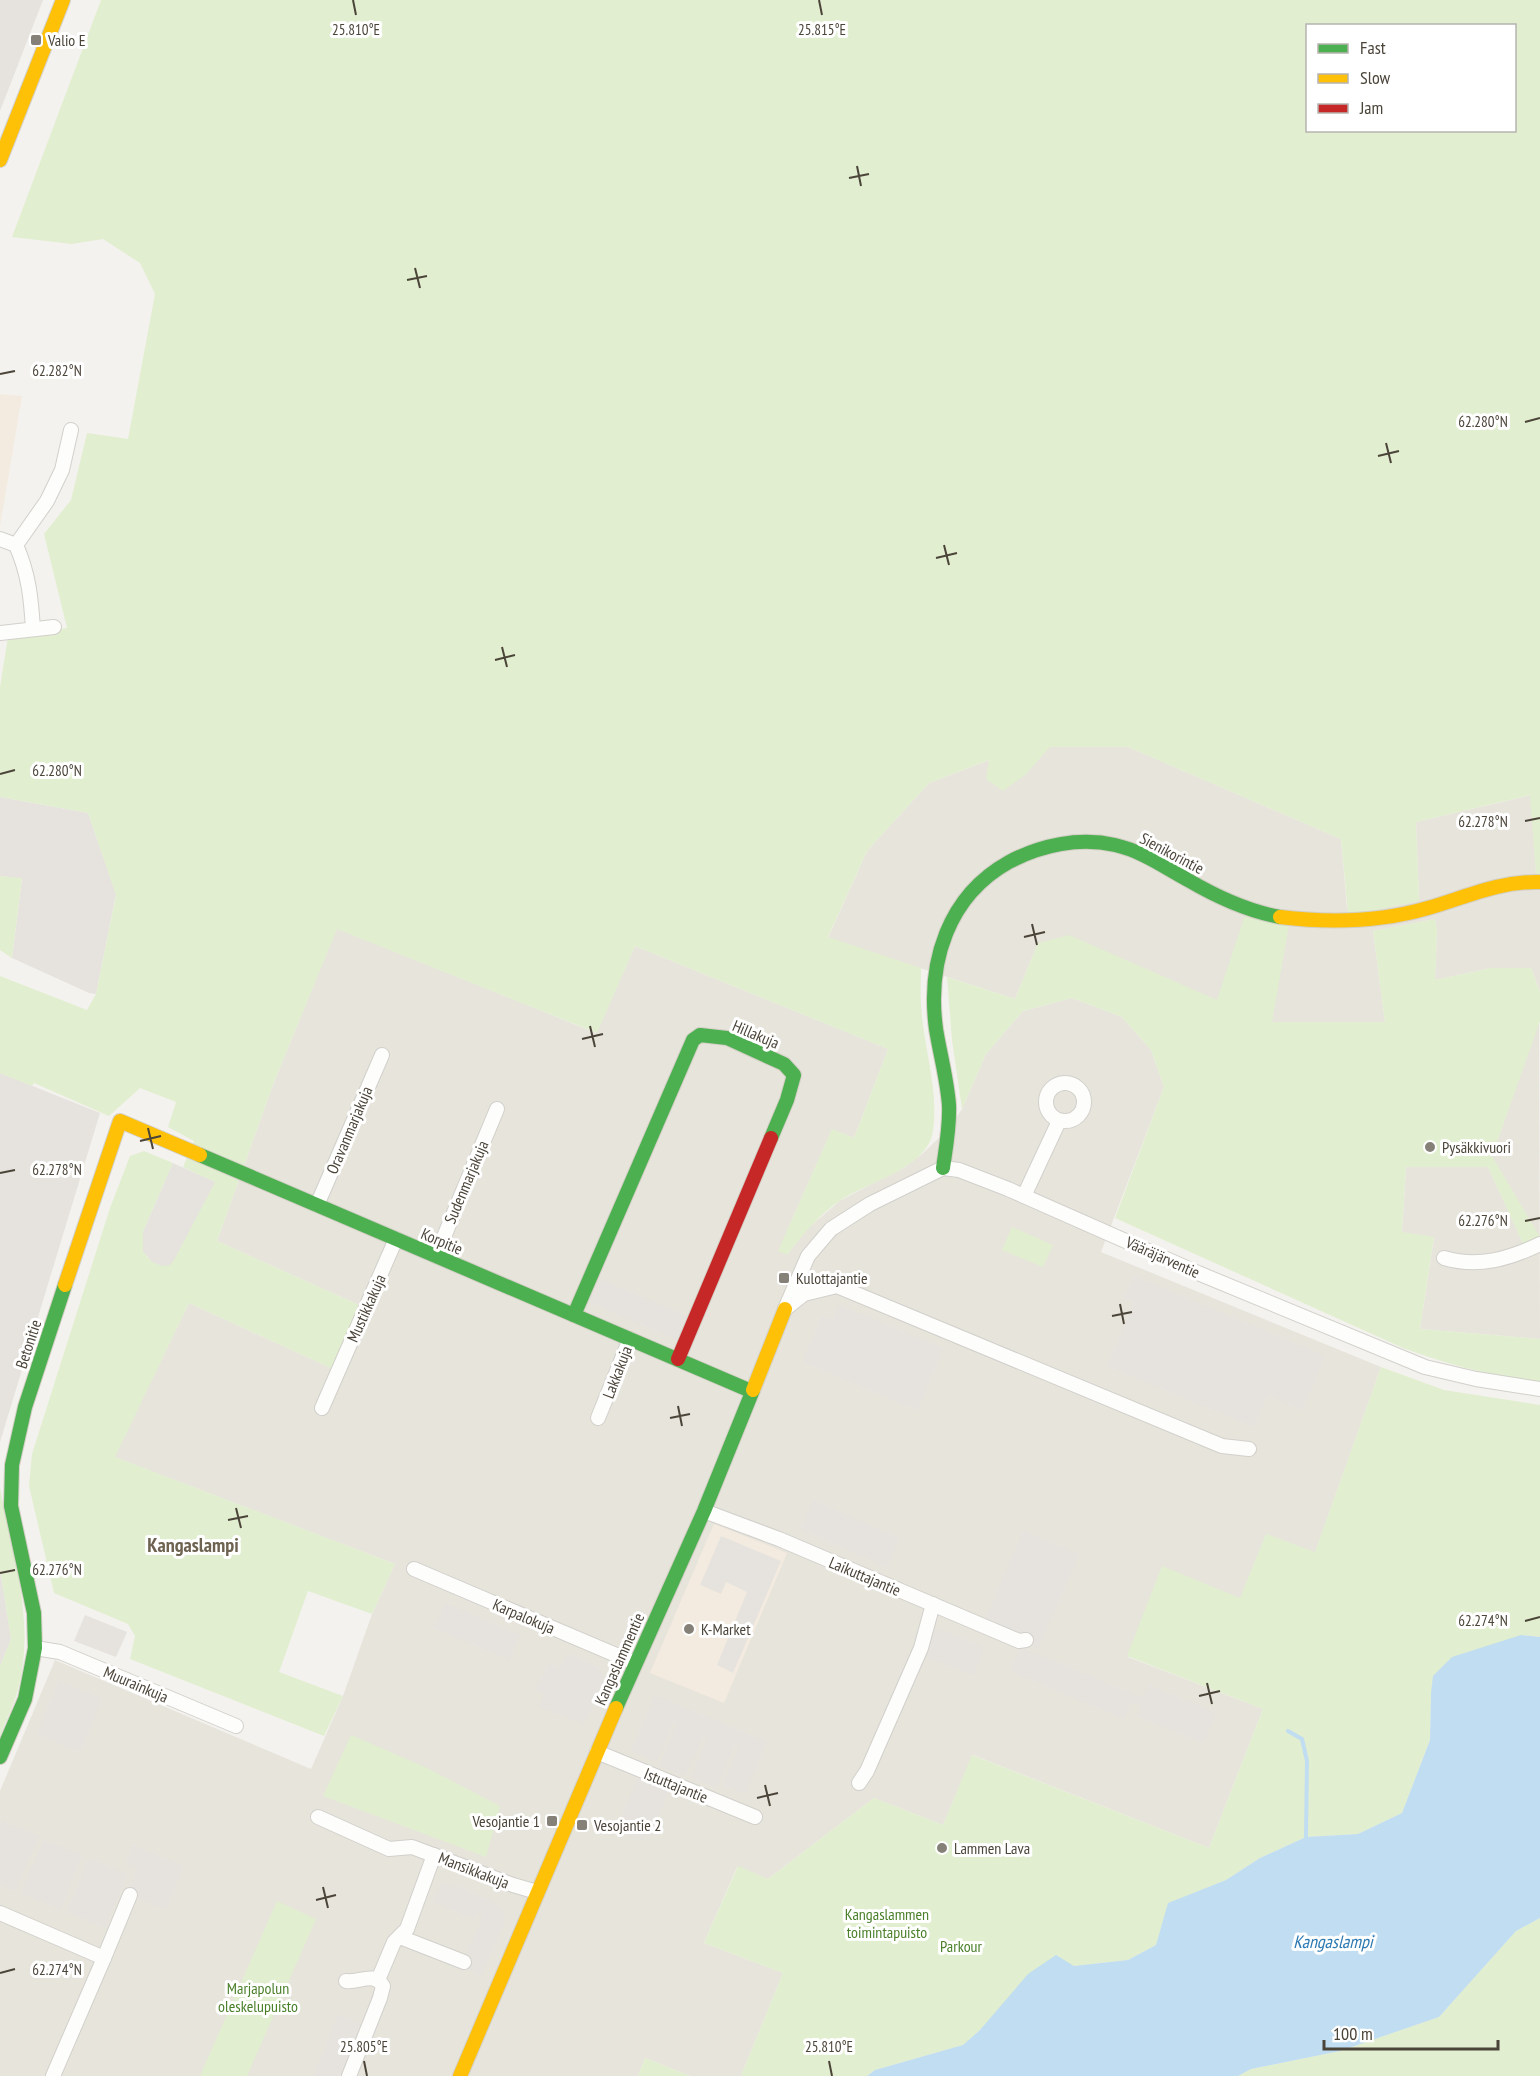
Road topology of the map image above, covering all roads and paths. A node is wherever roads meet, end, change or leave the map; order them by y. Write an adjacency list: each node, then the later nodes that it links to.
1 (63, 0): 2 (street)
2 (0, 160)
3 (70, 430): 5 (street)
4 (0, 539): 5 (street)
5 (16, 545): 7 (street)
6 (54, 627): 7 (street)
7 (33, 629): 8 (street)
8 (0, 633)
9 (1540, 882): 14 (street, Sienikorintie)
10 (382, 1055): 16 (street, Oravanmarjakuja)
11 (496, 1109): 19 (street, Sudenmarjakuja)
12 (120, 1121): 16 (street, Korpitie); 34 (street, Betonitie)
13 (1059, 1121): 15 (street)
14 (943, 1168): 15 (street, Vääräjärventie); 21 (street, Kangaslammentie)
15 (1024, 1197): 25 (street, Vääräjärventie)
16 (317, 1205): 17 (street, Korpitie)
17 (396, 1239): 19 (street, Korpitie); 27 (street, Mustikkakuja)
18 (1540, 1244): 20 (street)
19 (436, 1256): 22 (street, Korpitie)
20 (1444, 1258)
21 (785, 1308): 26 (street, Kangaslammentie); 29 (street)
22 (574, 1315): 23 (street, Korpitie); 24 (street, Hillakuja)
23 (630, 1339): 24 (street, Korpitie); 28 (street, Lakkakuja)
24 (678, 1359): 26 (street, Korpitie)
25 (1540, 1389)
26 (751, 1391): 30 (street, Kangaslammentie)
27 (322, 1408)
28 (598, 1418)
29 (1249, 1449)
30 (704, 1511): 32 (street, Laikuttajantie); 35 (street, Kangaslammentie)
31 (414, 1569): 35 (street, Karpalokuja)
32 (933, 1604): 33 (street, Laikuttajantie); 39 (street)
33 (1026, 1640)
34 (35, 1648): 36 (street, Muurainkuja); 38 (street, Betonitie)
35 (635, 1663): 37 (street, Kangaslammentie)
36 (236, 1726)
37 (597, 1752): 41 (street, Istuttajantie); 43 (street, Kangaslammentie)
38 (0, 1757)
39 (859, 1783)
40 (318, 1817): 42 (street, Mansikkakuja)
41 (755, 1817)
42 (434, 1856): 43 (street, Mansikkakuja); 46 (street)
43 (537, 1892): 53 (street, Kangaslammentie)
44 (130, 1895): 47 (street)
45 (0, 1913): 47 (street)
46 (401, 1936): 48 (street); 49 (street)
47 (104, 1958): 51 (street)
48 (464, 1962)
49 (378, 1980): 50 (street); 52 (street)
50 (346, 1981)
51 (53, 2076)
52 (349, 2076)
53 (460, 2076)

